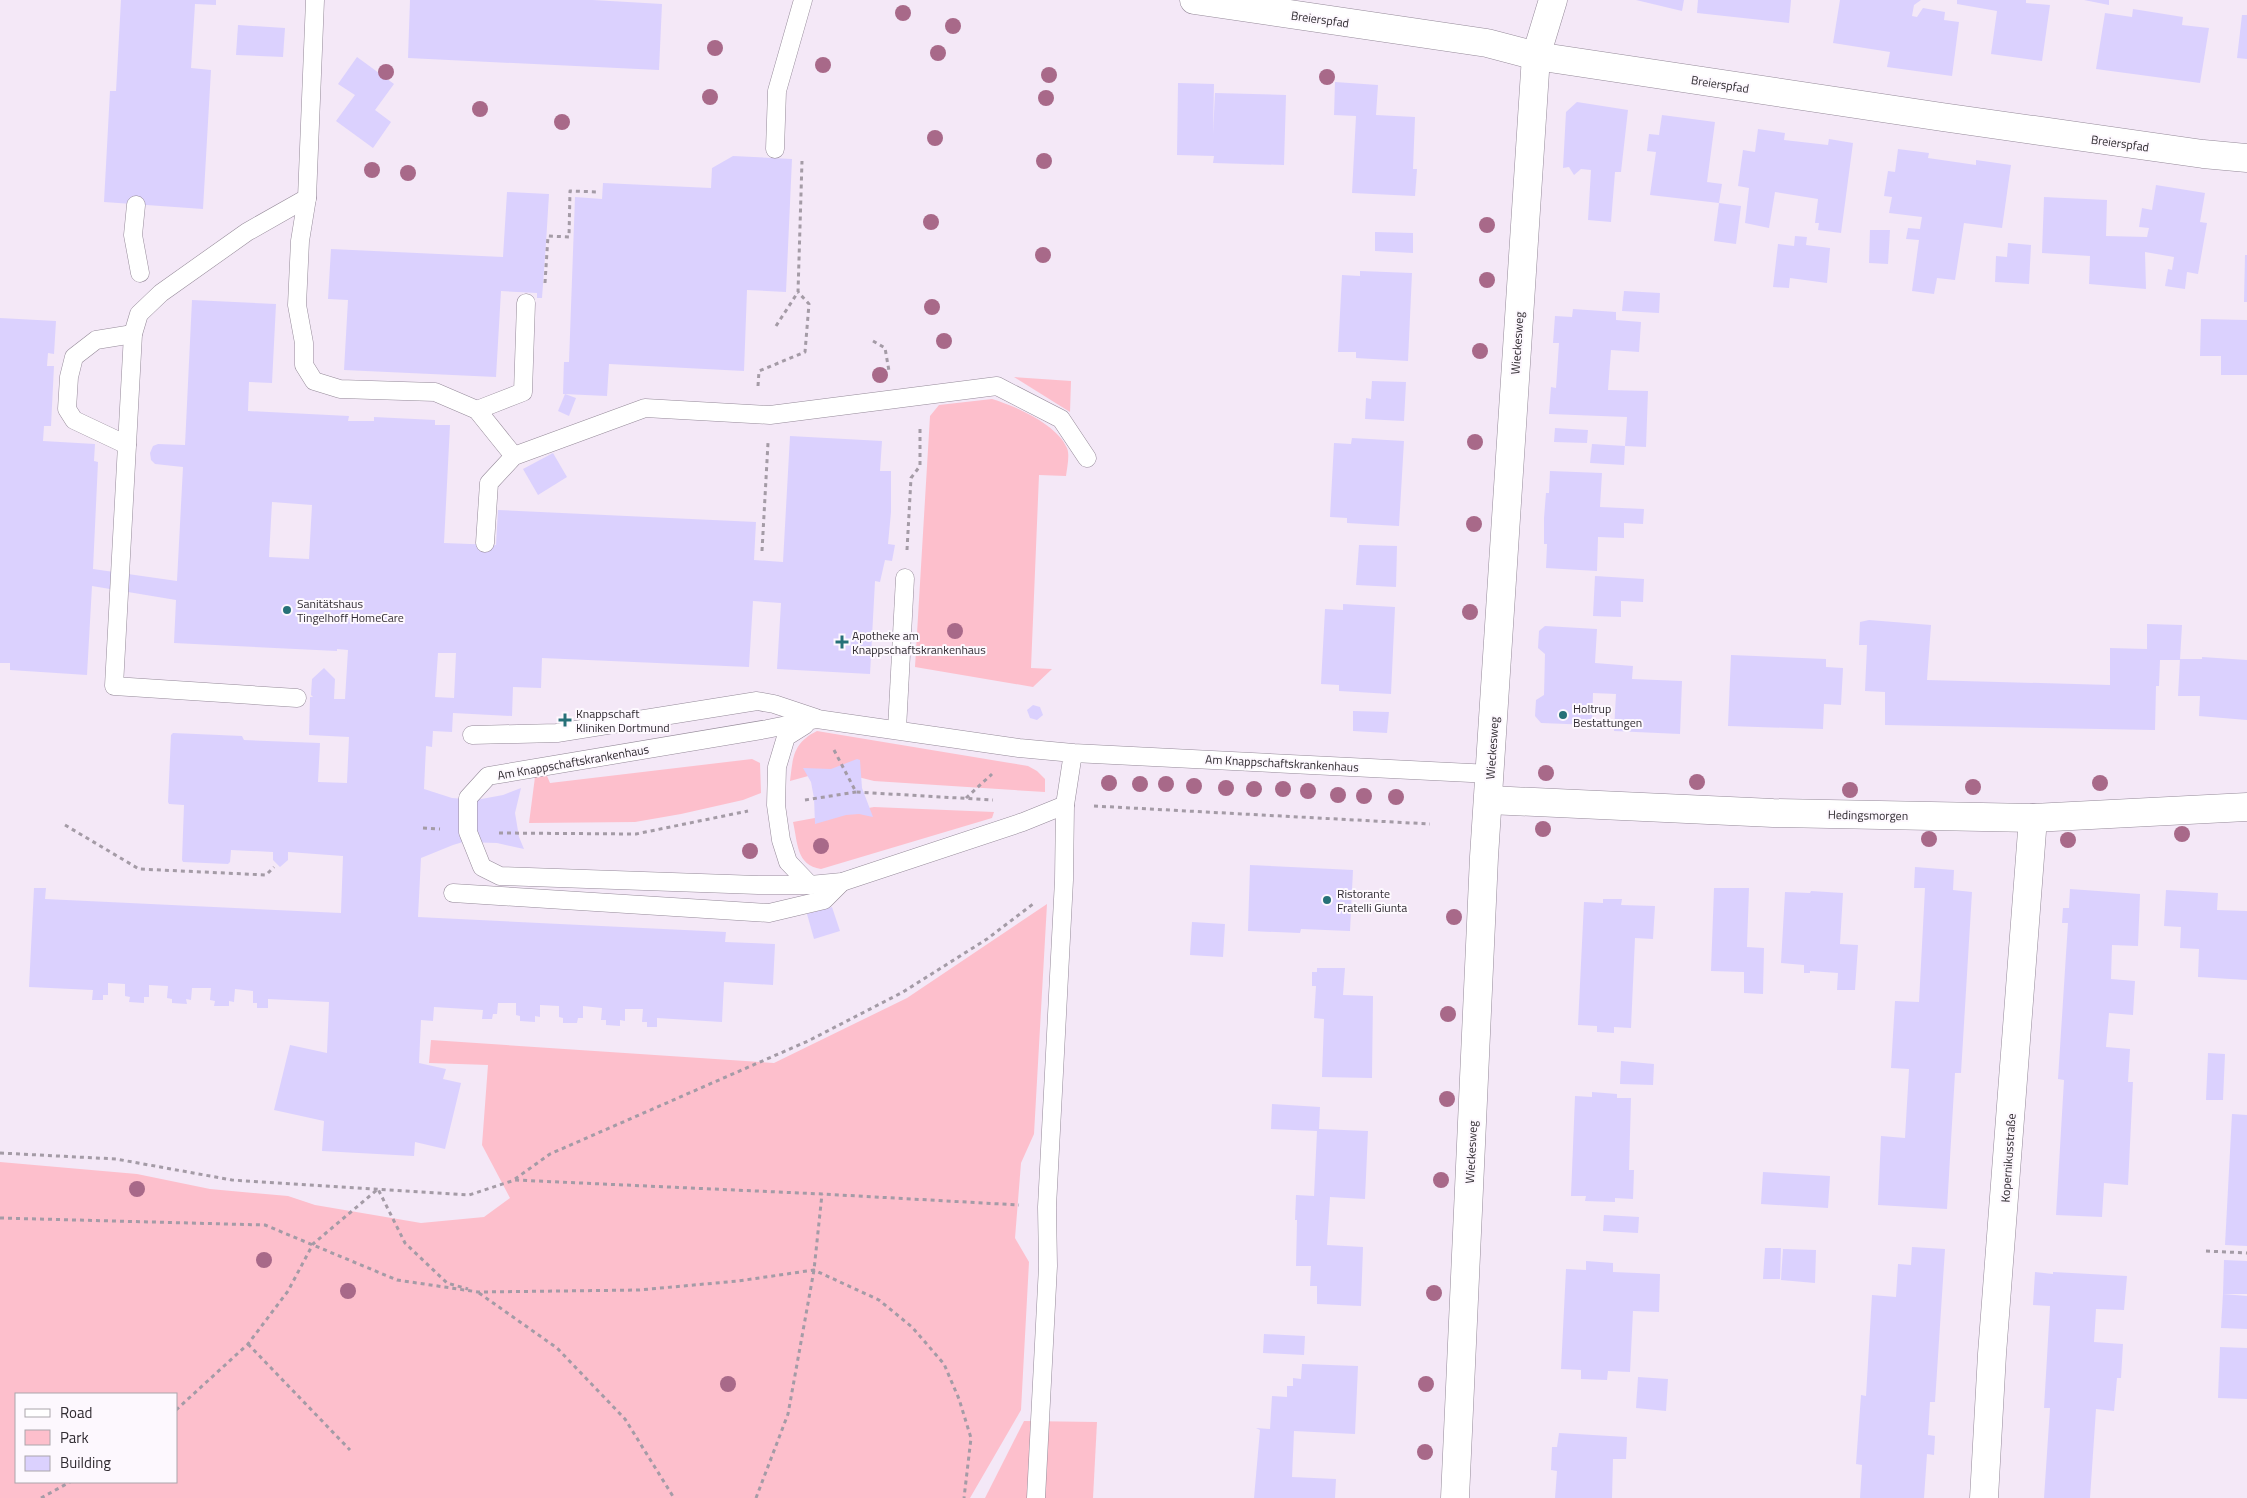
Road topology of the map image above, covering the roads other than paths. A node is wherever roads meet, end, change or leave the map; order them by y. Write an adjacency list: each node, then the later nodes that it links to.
1 (315, 0): 8 (lane)
2 (803, 0): 6 (lane)
3 (1194, 0): 5 (street, Breierspfad)
4 (1553, 0): 5 (street, Wieckesweg)
5 (1536, 56): 7 (street, Breierspfad); 24 (street, Wieckesweg)
6 (775, 150)
7 (2247, 158)
8 (307, 198): 12 (lane); 13 (lane)
9 (136, 205): 10 (lane)
10 (140, 273)
11 (526, 303): 13 (lane)
12 (133, 334): 14 (lane); 14 (lane)
13 (477, 410): 15 (lane)
14 (127, 445): 19 (lane)
15 (514, 456): 16 (lane); 17 (lane)
16 (1087, 458)
17 (485, 543)
18 (906, 578): 21 (lane)
19 (296, 698)
20 (816, 719): 21 (lane, Am Knappschaftskrankenhaus); 22 (lane); 30 (lane); 30 (lane, Am Knappschaftskrankenhaus)
21 (897, 729): 23 (lane, Am Knappschaftskrankenhaus)
22 (472, 735)
23 (1073, 753): 24 (lane, Am Knappschaftskrankenhaus); 26 (lane)
24 (1491, 774): 25 (street, Wieckesweg)
25 (1489, 800): 28 (street, Hedingsmorgen); 33 (street, Wieckesweg)
26 (1065, 805): 29 (lane, Am Knappschaftskrankenhaus); 32 (lane)
27 (2247, 807): 28 (street, Hedingsmorgen)
28 (2033, 818): 34 (street, Kopernikusstraße)
29 (842, 882): 30 (lane, Am Knappschaftskrankenhaus); 31 (lane)
30 (810, 885)
31 (454, 893)
32 (1036, 1498)
33 (1455, 1498)
34 (1984, 1498)

